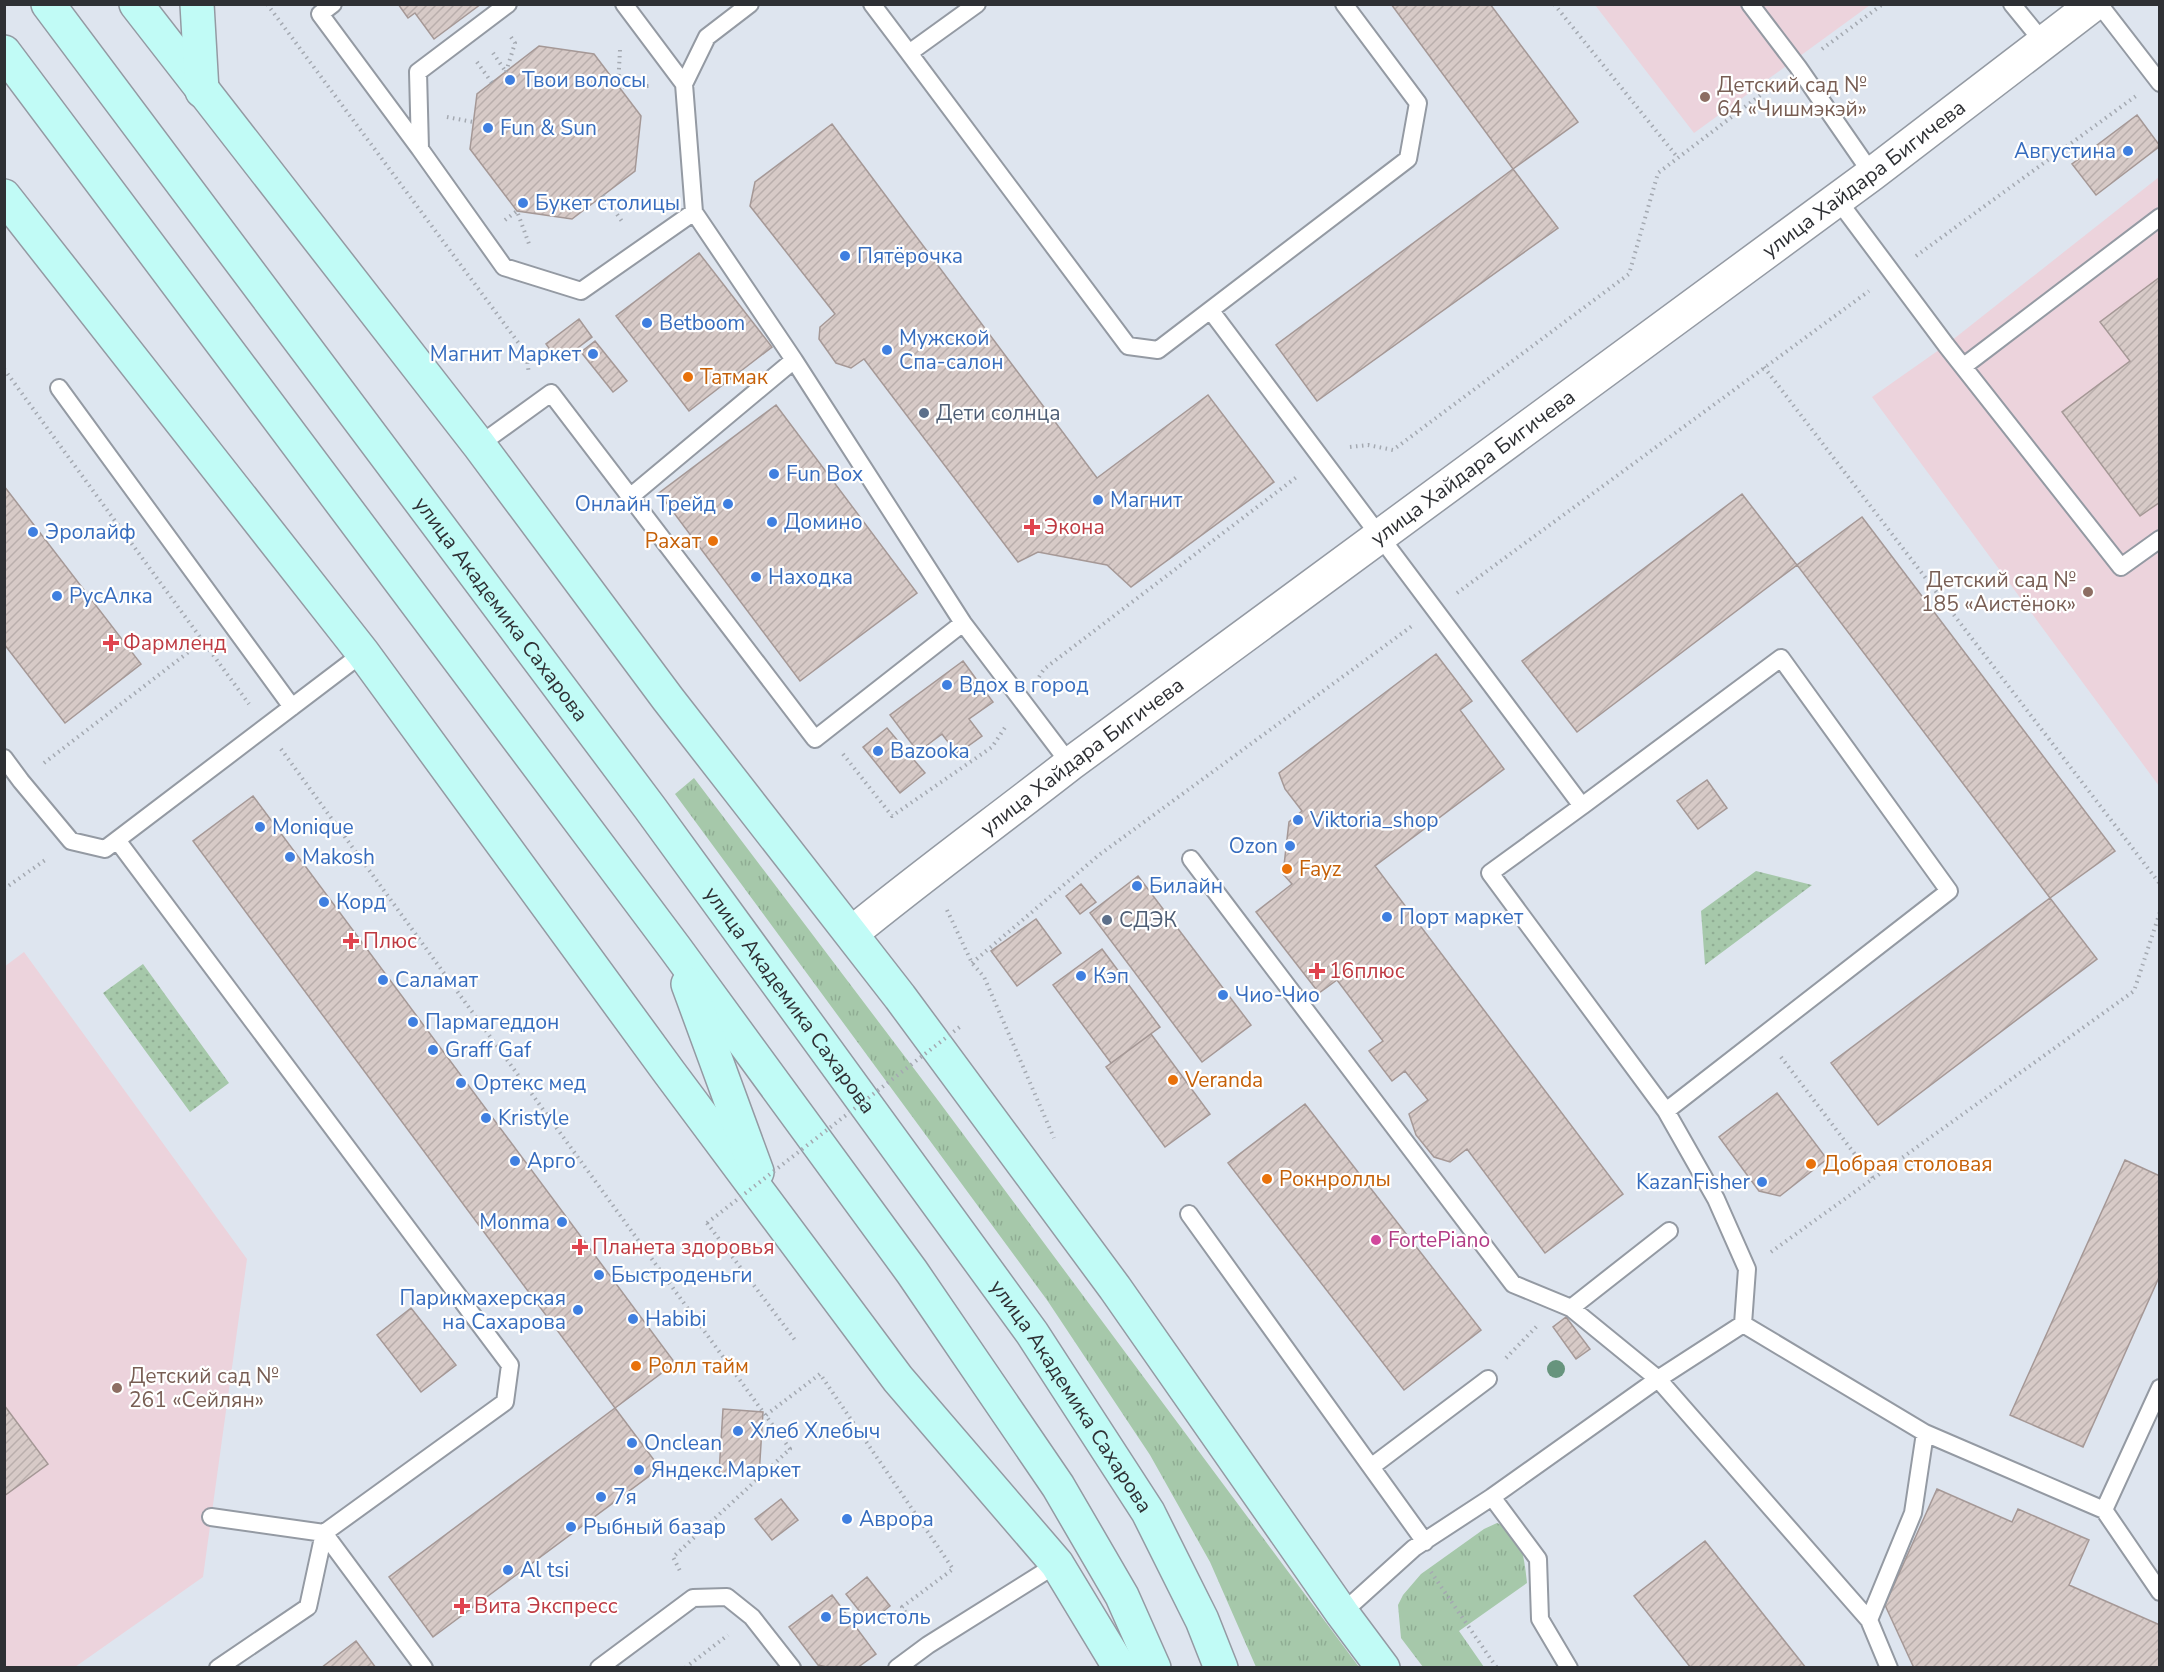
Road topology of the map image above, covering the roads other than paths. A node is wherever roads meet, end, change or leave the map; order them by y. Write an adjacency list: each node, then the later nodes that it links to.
1 (48, 4): 71 (main road, улица Академика Сахарова)
2 (136, 4): 19 (main road)
3 (197, 4): 19 (main road)
4 (333, 4): 20 (lane)
5 (508, 4): 20 (lane)
6 (624, 4): 18 (lane)
7 (750, 4): 18 (lane)
8 (872, 4): 16 (lane)
9 (977, 4): 16 (lane)
10 (1344, 4): 26 (lane)
11 (2012, 4): 14 (lane)
12 (2096, 4): 14 (street, улица Хайдара Бигичева); 17 (lane)
13 (1751, 5): 21 (lane)
14 (2043, 42): 21 (street, улица Хайдара Бигичева)
15 (4, 52): 43 (main road)
16 (909, 53): 26 (lane)
17 (2158, 82)
18 (684, 84): 24 (lane)
19 (202, 91): 30 (main road)
20 (420, 149): 24 (lane)
21 (1872, 174): 23 (street, улица Хайдара Бигичева)
22 (4, 196): 35 (main road)
23 (1837, 199): 28 (lane); 32 (street, улица Хайдара Бигичева)
24 (693, 212): 27 (lane)
25 (2160, 217): 28 (lane)
26 (1211, 311): 32 (lane)
27 (794, 360): 31 (lane); 34 (lane)
28 (1964, 366): 33 (lane)
29 (59, 388): 36 (lane)
30 (479, 445): 31 (lane); 42 (main road)
31 (630, 497): 34 (lane)
32 (1378, 537): 38 (street, улица Хайдара Бигичева); 39 (lane)
33 (2160, 539)
34 (963, 623): 38 (lane)
35 (363, 653): 36 (lane); 45 (main road)
36 (292, 707): 40 (lane)
37 (4, 758): 40 (lane)
38 (1070, 764): 42 (street, улица Хайдара Бигичева)
39 (1582, 806): 44 (lane); 44 (lane)
40 (117, 840): 58 (lane)
41 (1191, 859): 48 (lane)
42 (852, 933): 62 (main road)
43 (675, 948): 45 (main road); 70 (main road)
44 (1666, 1111): 49 (lane)
45 (770, 1207): 60 (main road)
46 (1189, 1214): 54 (lane)
47 (1669, 1231): 48 (lane)
48 (1571, 1308): 51 (lane)
49 (1743, 1324): 51 (lane); 53 (lane)
50 (1488, 1379): 54 (lane)
51 (1658, 1379): 55 (lane); 63 (lane)
52 (2160, 1388): 56 (lane)
53 (1925, 1433): 56 (lane); 63 (lane)
54 (1371, 1467): 59 (lane)
55 (1492, 1497): 59 (lane); 73 (lane)
56 (2104, 1510): 61 (lane)
57 (211, 1517): 58 (lane)
58 (324, 1533): 64 (lane); 65 (lane)
59 (1419, 1545): 62 (lane)
60 (1058, 1564): 68 (lane); 69 (main road)
61 (2160, 1592)
62 (1342, 1613): 72 (main road)
63 (1869, 1620): 74 (lane)
64 (218, 1668)
65 (424, 1668)
66 (599, 1668): 67 (lane)
67 (792, 1668)
68 (897, 1668)
69 (1120, 1668)
70 (1154, 1668)
71 (1221, 1668)
72 (1383, 1668)
73 (1569, 1668)
74 (1889, 1668)

